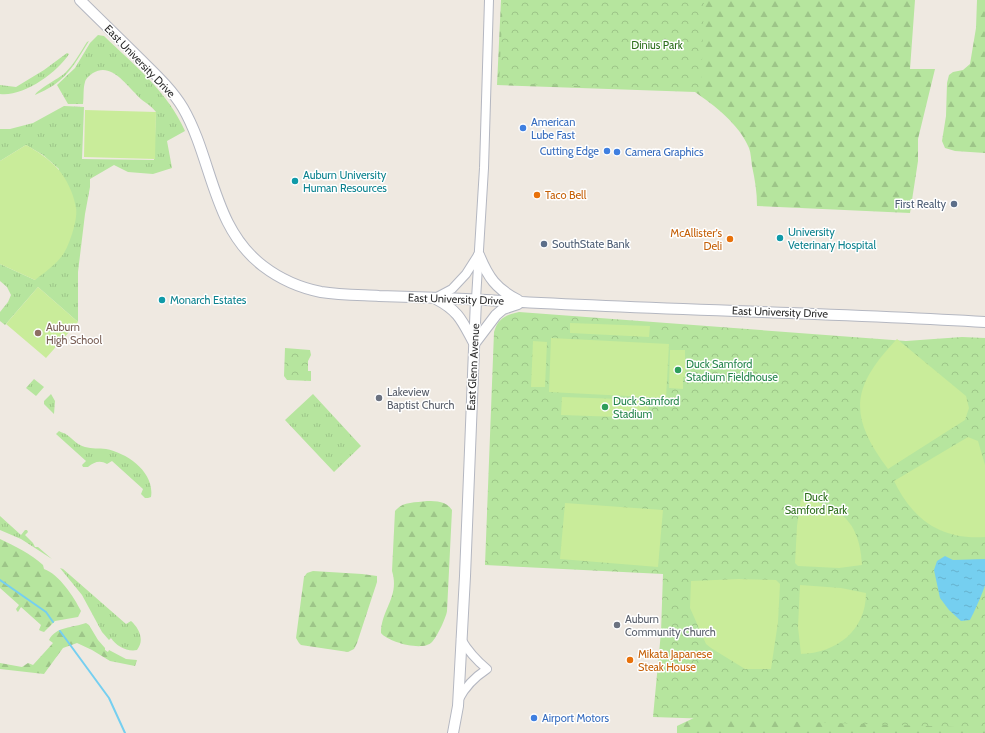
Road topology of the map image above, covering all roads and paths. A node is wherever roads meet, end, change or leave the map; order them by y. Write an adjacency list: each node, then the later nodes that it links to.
1 (80, 0): 4 (main road, East University Drive)
2 (489, 0): 3 (street, East Glenn Avenue)
3 (479, 254): 4 (street); 5 (street, East Glenn Avenue); 6 (main road)
4 (434, 298): 5 (main road, East University Drive); 8 (main road)
5 (476, 299): 6 (main road, East University Drive); 8 (main road, East Glenn Avenue)
6 (523, 302): 7 (main road, East University Drive); 8 (main road)
7 (985, 322)
8 (474, 344): 9 (main road, East Glenn Avenue)
9 (461, 638): 10 (main road, East Glenn Avenue); 10 (street)
10 (458, 700): 11 (main road, East Glenn Avenue)
11 (453, 733)

